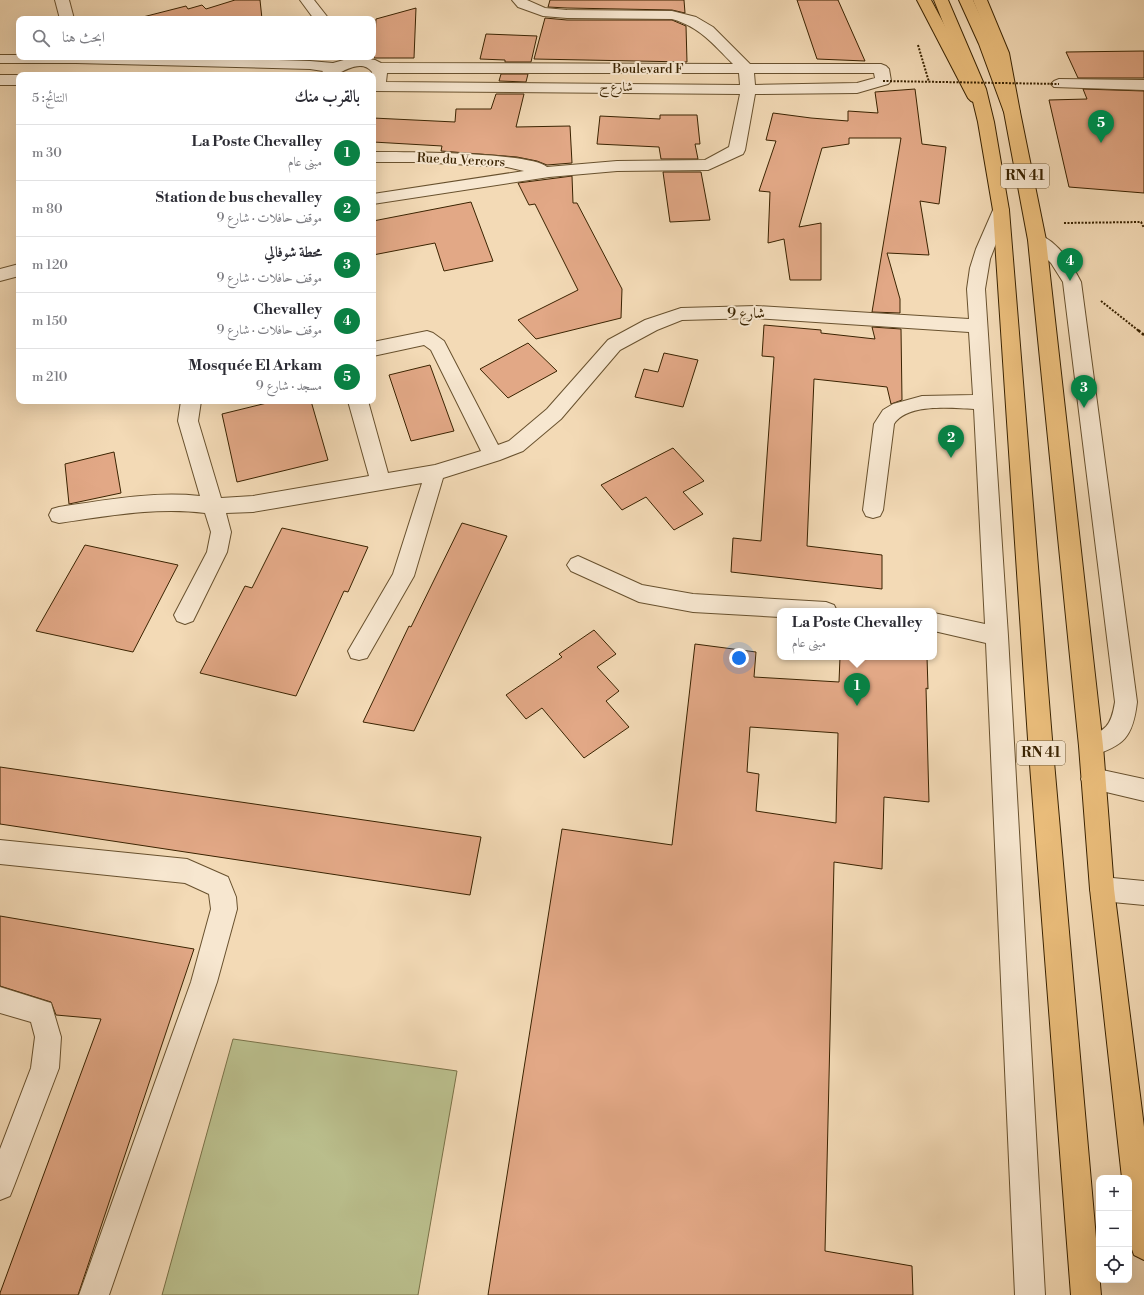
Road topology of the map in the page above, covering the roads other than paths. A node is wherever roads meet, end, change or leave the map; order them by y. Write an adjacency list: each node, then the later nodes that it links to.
1 (62, 0): 8 (street)
2 (307, 0): 9 (street)
3 (519, 0): 17 (street)
4 (924, 0): 29 (main road, RN 41)
5 (941, 0): 29 (main road)
6 (966, 0): 28 (main road, RN 41)
7 (980, 0): 28 (main road)
8 (66, 16)
9 (320, 16)
10 (0, 59): 11 (street)
11 (16, 59)
12 (76, 60): 19 (street)
13 (142, 60): 18 (street)
14 (352, 60): 18 (street)
15 (358, 60): 16 (street, Boulevard F)
16 (378, 68): 17 (street, Boulevard F); 24 (street)
17 (746, 69): 26 (street, Boulevard F); 27 (street)
18 (331, 71)
19 (84, 72)
20 (0, 80): 21 (street)
21 (16, 80)
22 (1059, 84): 23 (street)
23 (1144, 84)
24 (376, 85)
25 (376, 87): 27 (street, شارع ح)
26 (857, 88): 27 (street, شارع ح)
27 (748, 90): 32 (street)
28 (1012, 112): 36 (main road, RN 41)
29 (983, 113): 35 (main road, RN 41)
30 (376, 157): 31 (street, Rue du Vercors)
31 (438, 159): 32 (street, Rue du Vercors); 33 (street)
32 (549, 172): 33 (street)
33 (453, 187): 34 (street)
34 (376, 199)
35 (1001, 210): 39 (street); 67 (main road, RN 41)
36 (1037, 240): 56 (main road, RN 41); 56 (street)
37 (16, 271): 38 (street)
38 (0, 275)
39 (977, 326): 41 (street); 44 (street, شارع 9)
40 (376, 348): 44 (street)
41 (983, 402): 48 (street); 54 (street)
42 (191, 404): 47 (street)
43 (359, 404): 46 (street)
44 (493, 455): 45 (street, شارع 9)
45 (435, 473): 46 (street, شارع 9); 55 (street)
46 (381, 482): 47 (street, شارع 9)
47 (213, 506): 49 (street, شارع 9); 52 (street)
48 (874, 510)
49 (59, 515)
50 (578, 565): 51 (street)
51 (777, 608)
52 (185, 615)
53 (937, 623): 54 (street)
54 (997, 636): 66 (street)
55 (359, 651)
56 (1091, 746): 57 (main road, RN 41)
57 (1093, 779): 58 (street); 60 (main road, RN 41)
58 (1144, 790)
59 (0, 852): 65 (street)
60 (1102, 889): 61 (street); 64 (main road, RN 41)
61 (1144, 893)
62 (0, 1000): 63 (street)
63 (0, 1186)
64 (1144, 1245)
65 (94, 1295)
66 (1030, 1295)
67 (1086, 1295)

